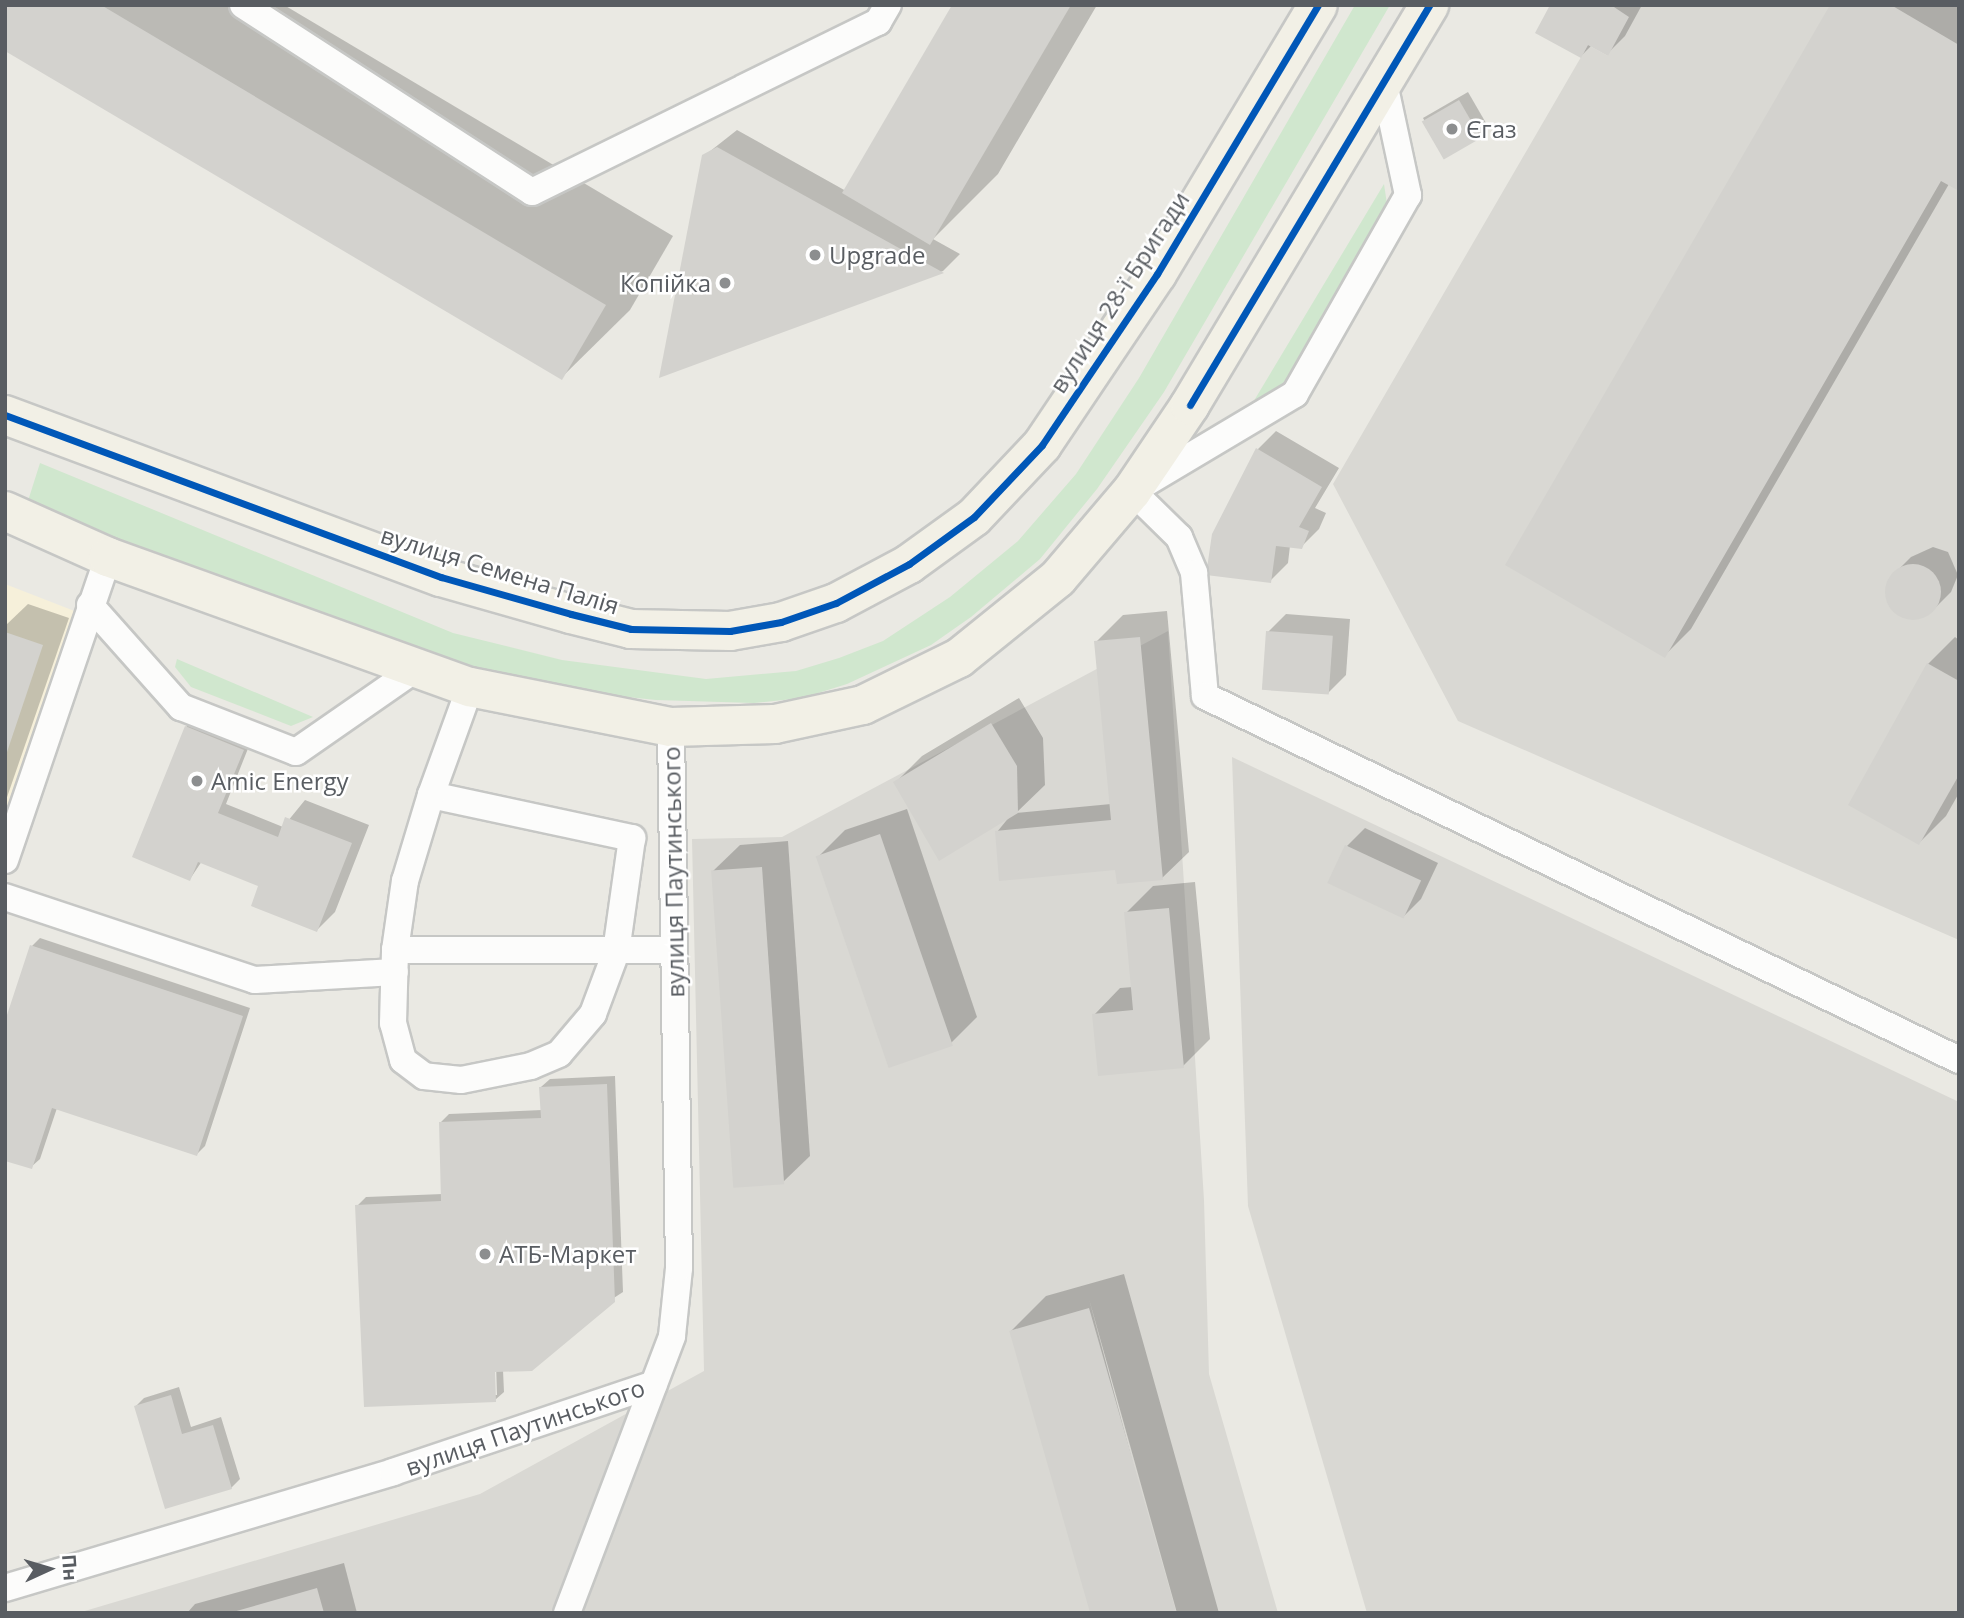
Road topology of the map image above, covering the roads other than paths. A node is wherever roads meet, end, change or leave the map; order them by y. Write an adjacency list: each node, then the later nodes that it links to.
1 (243, 5): 2 (lane)
2 (888, 5)
3 (1318, 5): 10 (main road, вулиця 28-ї Бригади)
4 (1429, 5): 5 (main road)
5 (1384, 83): 7 (main road); 7 (lane)
6 (5, 415): 10 (main road, вулиця Семена Палія)
7 (1132, 491): 14 (main road); 21 (lane)
8 (5, 511): 9 (main road)
9 (108, 557): 11 (lane); 12 (main road)
10 (909, 564)
11 (90, 605): 12 (lane); 16 (lane)
12 (416, 668): 13 (main road)
13 (471, 687): 14 (main road); 15 (lane)
14 (671, 727): 18 (lane, вулиця Паутинського)
15 (431, 795): 19 (lane); 20 (lane)
16 (5, 860)
17 (5, 897): 20 (lane)
18 (673, 950): 19 (lane); 22 (lane, вулиця Паутинського)
19 (616, 951): 20 (lane); 20 (lane)
20 (395, 961)
21 (1959, 1059)
22 (654, 1384): 23 (lane, вулиця Паутинського); 24 (lane)
23 (5, 1588)
24 (567, 1613)

